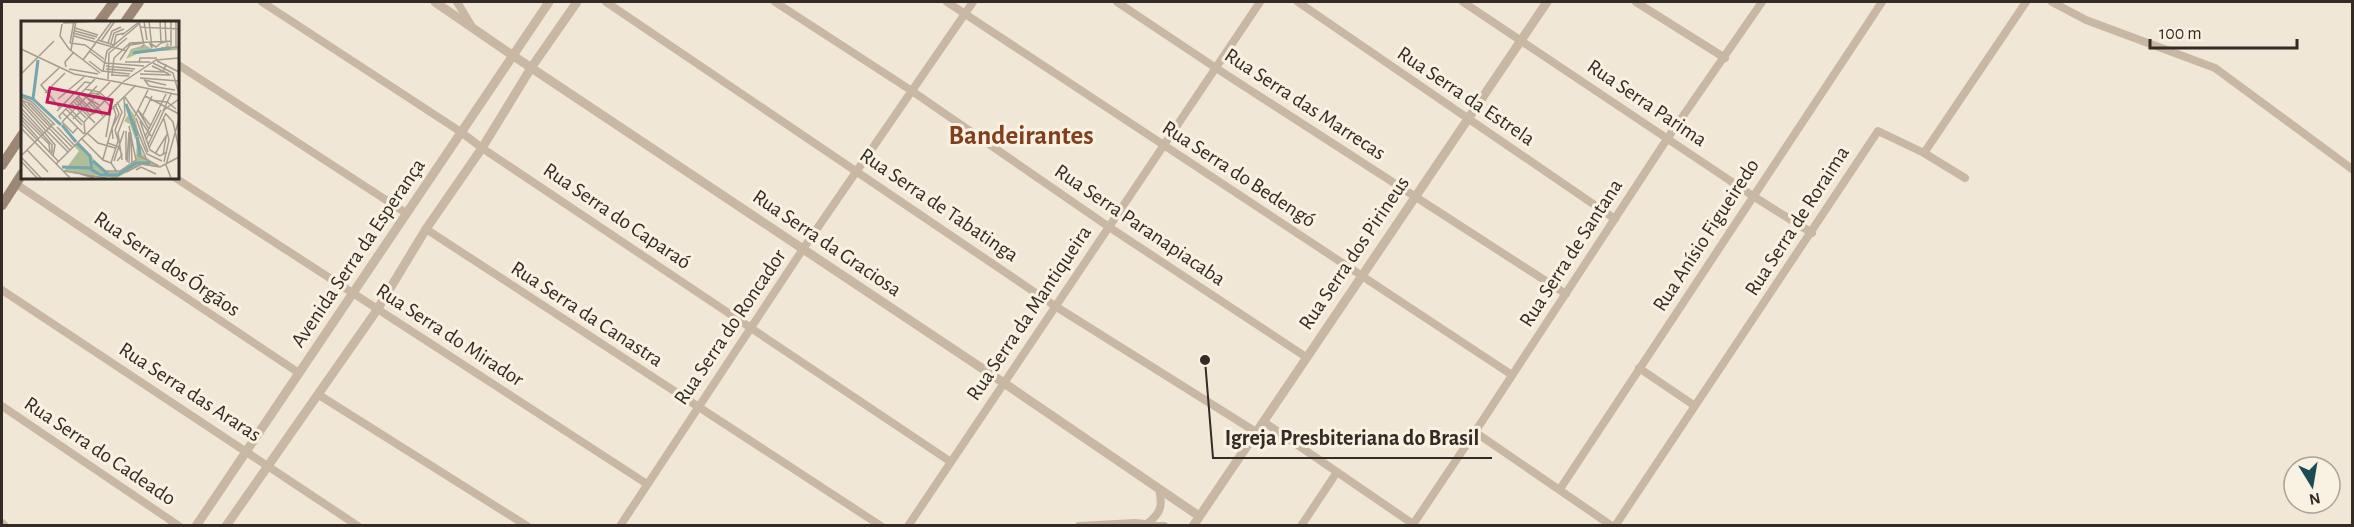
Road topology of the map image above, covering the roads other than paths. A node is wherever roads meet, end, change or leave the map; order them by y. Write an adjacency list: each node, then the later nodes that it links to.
1 (114, 2): 23 (main road)
2 (139, 2): 24 (main road)
3 (262, 2): 34 (street, Rua Serra do Caparaó)
4 (435, 2): 25 (street, Rua Serra da Graciosa)
5 (457, 2): 25 (street)
6 (549, 2): 27 (street, Avenida Serra da Esperança)
7 (577, 2): 30 (street, Avenida Serra da Esperança)
8 (606, 2): 42 (street, Rua Serra de Tabatinga)
9 (775, 2): 32 (street, Rua Serra Paranapiacaba)
10 (947, 2): 22 (street, Rua Serra do Bedengó)
11 (973, 2): 22 (street, Rua Serra do Roncador)
12 (1117, 2): 31 (street, Rua Serra das Marrecas)
13 (1260, 2): 31 (street, Rua Serra da Mantiqueira)
14 (1298, 2): 33 (street, Rua Serra da Estrela)
15 (1462, 2): 26 (street, Rua Serra Parima)
16 (1547, 2): 26 (street, Rua Serra dos Pirineus)
17 (1636, 2): 28 (street)
18 (1762, 2): 28 (street, Rua Serra de Santana)
19 (1882, 2): 48 (street, Rua Anísio Figueiredo)
20 (2025, 2): 39 (street)
21 (2052, 2): 41 (street)
22 (965, 14): 32 (street, Rua Serra do Roncador); 37 (street, Rua Serra do Bedengó)
23 (100, 21)
24 (126, 21)
25 (471, 25): 27 (street, Rua Serra da Graciosa)
26 (1521, 39): 33 (street, Rua Serra dos Pirineus); 36 (street, Rua Serra Parima)
27 (512, 55): 30 (street, Rua Serra da Graciosa); 34 (street, Avenida Serra da Esperança)
28 (1725, 58): 36 (street, Rua Serra de Santana)
29 (178, 65): 50 (street)
30 (531, 68): 38 (street, Avenida Serra da Esperança); 55 (street, Rua Serra da Graciosa)
31 (1216, 68): 37 (street, Rua Serra da Mantiqueira); 47 (street, Rua Serra das Marrecas)
32 (912, 91): 42 (street, Rua Serra do Roncador); 52 (street, Rua Serra Paranapiacaba)
33 (1467, 119): 47 (street, Rua Serra dos Pirineus); 51 (street, Rua Serra da Estrela)
34 (461, 132): 38 (street, Rua Serra do Caparaó); 50 (street, Avenida Serra da Esperança)
35 (21, 136): 40 (main road)
36 (1667, 139): 48 (street, Rua Serra Parima); 51 (street, Rua Serra de Santana)
37 (1163, 146): 52 (street, Rua Serra da Mantiqueira); 56 (street, Rua Serra do Bedengó)
38 (482, 148): 53 (street, Avenida Serra da Esperança); 62 (street, Rua Serra do Caparaó)
39 (1924, 153): 45 (street); 54 (street, Rua Serra de Roraima)
40 (2, 165)
41 (2352, 169)
42 (857, 171): 55 (street, Rua Serra do Roncador); 60 (street, Rua Serra de Tabatinga)
43 (21, 176): 46 (main road)
44 (176, 178): 58 (street, Rua Serra do Mirador)
45 (1965, 178)
46 (16, 184): 49 (main road); 65 (street, Rua Serra dos Órgãos)
47 (1415, 196): 56 (street, Rua Serra dos Pirineus); 59 (street, Rua Serra das Marrecas)
48 (1753, 196): 54 (street, Rua Serra Parima); 64 (street, Rua Anísio Figueiredo)
49 (2, 205)
50 (406, 213): 58 (street, Avenida Serra da Esperança)
51 (1615, 219): 59 (street, Rua Serra de Santana)
52 (1109, 227): 60 (street, Rua Serra da Mantiqueira); 63 (street, Rua Serra Paranapiacaba)
53 (426, 229): 61 (street, Avenida Serra da Esperança); 71 (street, Rua Serra da Canastra)
54 (1812, 233): 70 (street, Rua Serra de Roraima)
55 (803, 249): 62 (street, Rua Serra do Roncador); 67 (street, Rua Serra da Graciosa)
56 (1362, 275): 63 (street, Rua Serra dos Pirineus); 66 (street, Rua Serra do Bedengó)
57 (2, 290): 75 (street, Rua Serra das Araras)
58 (353, 292): 61 (street, Rua Serra do Mirador); 65 (street, Avenida Serra da Esperança)
59 (1566, 294): 66 (street, Rua Serra de Santana)
60 (1055, 306): 67 (street, Rua Serra da Mantiqueira); 73 (street, Rua Serra de Tabatinga)
61 (376, 310): 68 (street, Avenida Serra da Esperança); 79 (street, Rua Serra do Mirador)
62 (752, 327): 71 (street, Rua Serra do Roncador); 76 (street, Rua Serra do Caparaó)
63 (1306, 357): 72 (street, Rua Serra dos Pirineus)
64 (1639, 368): 70 (street); 81 (street, Rua Anísio Figueiredo)
65 (299, 373): 75 (street, Avenida Serra da Esperança)
66 (1512, 375): 74 (street, Rua Serra de Santana)
67 (1004, 382): 76 (street, Rua Serra da Mantiqueira); 80 (street, Rua Serra da Graciosa)
68 (319, 395): 77 (street, Avenida Serra da Esperança); 88 (street)
69 (2, 406): 84 (street, Rua Serra do Cadeado)
70 (1695, 406): 97 (street, Rua Serra de Roraima)
71 (698, 408): 79 (street, Rua Serra do Roncador); 90 (street, Rua Serra da Canastra)
72 (1264, 422): 73 (street, Rua Serra dos Pirineus); 78 (street)
73 (1256, 432): 82 (street, Rua Serra dos Pirineus)
74 (1475, 432): 81 (street); 96 (street, Rua Serra de Santana)
75 (247, 450): 77 (street, Rua Serra das Araras); 85 (street, Avenida Serra da Esperança)
76 (951, 462): 91 (street, Rua Serra da Mantiqueira)
77 (268, 465): 86 (street, Avenida Serra da Esperança); 87 (street, Rua Serra das Araras)
78 (1337, 472): 95 (street); 96 (street)
79 (647, 484): 89 (street, Rua Serra do Roncador)
80 (1159, 489): 82 (street, Rua Serra da Graciosa); 83 (street)
81 (1560, 489): 97 (street)
82 (1199, 516): 94 (street, Rua Serra dos Pirineus)
83 (1147, 524): 92 (street); 93 (street)
84 (178, 525)
85 (196, 525)
86 (226, 525)
87 (358, 525)
88 (526, 525)
89 (620, 525)
90 (881, 525)
91 (908, 525)
92 (1079, 525)
93 (1164, 525)
94 (1193, 525)
95 (1301, 525)
96 (1412, 525)
97 (1614, 525)

